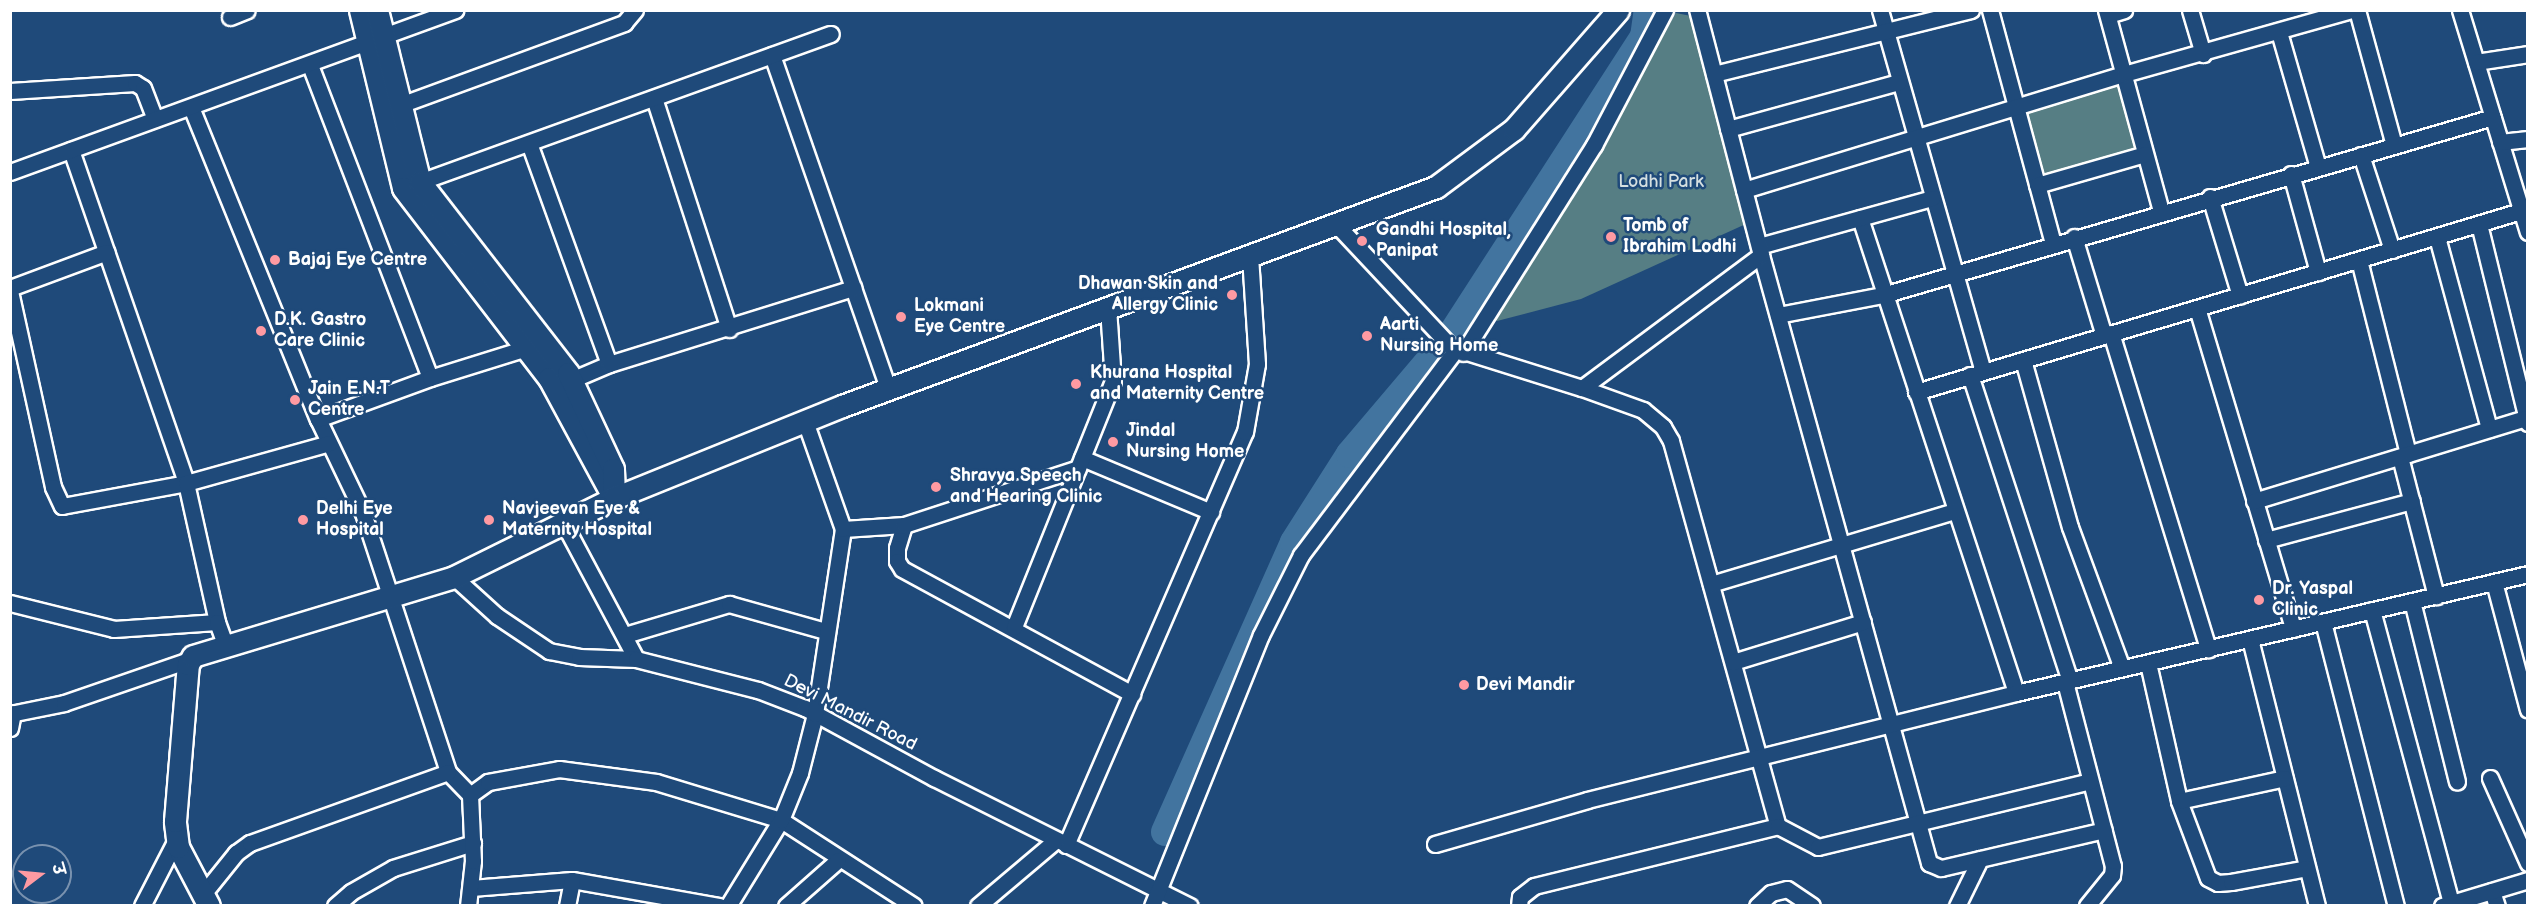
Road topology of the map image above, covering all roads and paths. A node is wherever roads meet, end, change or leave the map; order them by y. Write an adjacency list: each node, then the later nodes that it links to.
1 (247, 10): 17 (street)
2 (360, 10): 21 (street)
3 (378, 10): 21 (street)
4 (456, 10): 21 (street)
5 (635, 10): 32 (street)
6 (1618, 10): 57 (street)
7 (1665, 10): 80 (street)
8 (1697, 10): 27 (street)
9 (1880, 10): 18 (street)
10 (1971, 10): 18 (street)
11 (1990, 10): 33 (street)
12 (2124, 10): 16 (street)
13 (2190, 10): 22 (street)
14 (2354, 10): 19 (street); 42 (street)
15 (2460, 10): 25 (street)
16 (2107, 13): 28 (street)
17 (230, 17)
18 (1885, 32): 27 (street); 29 (street)
19 (2279, 32): 22 (street); 46 (street)
20 (831, 34): 24 (street)
21 (376, 40): 26 (street); 32 (street); 49 (street)
22 (2204, 54): 28 (street)
23 (2528, 54): 25 (street)
24 (772, 55): 31 (street); 70 (street)
25 (2476, 62): 35 (street)
26 (310, 64): 34 (street); 84 (street)
27 (1714, 74): 37 (street)
28 (2124, 74): 33 (street); 44 (street)
29 (1899, 82): 37 (street); 38 (street)
30 (10, 91): 36 (street)
31 (654, 98): 41 (street); 77 (street)
32 (400, 105): 49 (street)
33 (2016, 107): 38 (street); 50 (street)
34 (191, 108): 36 (street); 89 (street)
35 (2493, 117): 40 (street); 42 (street)
36 (154, 119): 43 (street)
37 (1728, 129): 51 (street)
38 (1915, 138): 51 (street); 53 (street)
39 (2528, 139): 40 (street)
40 (2500, 142): 55 (street)
41 (529, 143): 49 (street); 82 (street)
42 (2394, 145): 45 (street)
43 (72, 150): 47 (street); 65 (street)
44 (2145, 154): 50 (street); 54 (street)
45 (2361, 155): 46 (street); 64 (street)
46 (2318, 167): 48 (street)
47 (10, 172)
48 (2291, 174): 52 (street); 68 (street)
49 (412, 185): 79 (street)
50 (2037, 185): 62 (street)
51 (1744, 190): 63 (street)
52 (2210, 197): 54 (street); 73 (street)
53 (1932, 198): 56 (street); 69 (street)
54 (2161, 211): 60 (street)
55 (2521, 211): 58 (street); 59 (street)
56 (1860, 218): 63 (street); 72 (street)
57 (1336, 224): 66 (street); 80 (street)
58 (2480, 224): 61 (street); 90 (street)
59 (2528, 232)
60 (2074, 237): 62 (street); 78 (street)
61 (2437, 237): 64 (street); 92 (street)
62 (2053, 244): 69 (street)
63 (1760, 250): 76 (street); 86 (street)
64 (2392, 250): 67 (street)
65 (106, 252): 71 (street); 96 (street)
66 (1250, 256): 74 (street); 101 (street)
67 (2359, 260): 68 (street); 94 (street)
68 (2318, 272): 73 (street)
69 (1953, 274): 72 (street); 83 (street)
70 (853, 288): 77 (street); 87 (street)
71 (10, 289): 96 (street)
72 (1883, 295): 76 (street); 88 (street)
73 (2240, 296): 75 (street)
74 (1108, 308): 87 (street); 95 (street)
75 (2197, 308): 78 (street); 98 (street)
76 (1778, 315): 106 (street)
77 (729, 329): 82 (street)
78 (2108, 334): 81 (street); 125 (street)
79 (535, 345): 84 (street); 85 (street)
80 (1456, 350): 86 (street); 161 (street)
81 (2023, 360): 83 (street); 130 (street)
82 (609, 364): 85 (street)
83 (1976, 373): 88 (street); 131 (street)
84 (430, 378): 89 (street)
85 (562, 383): 97 (street)
86 (1582, 388): 110 (street)
87 (888, 389): 91 (street)
88 (1916, 392): 100 (street)
89 (318, 419): 93 (street)
90 (2527, 420): 92 (street)
91 (805, 421): 97 (street); 104 (street)
92 (2489, 429): 94 (street)
93 (329, 443): 96 (street); 111 (street)
94 (2404, 455): 98 (street); 99 (street)
95 (1080, 463): 101 (street); 103 (street); 119 (street)
96 (186, 483): 116 (street)
97 (614, 498): 102 (street)
98 (2254, 501): 105 (street)
99 (2412, 501): 105 (street); 112 (street)
100 (1955, 511): 106 (street); 132 (street)
101 (1211, 512): 133 (street)
102 (563, 522): 108 (street); 122 (street)
103 (904, 525): 104 (street); 119 (street)
104 (843, 529): 121 (street)
105 (2266, 540): 120 (street)
106 (1842, 544): 110 (street); 117 (street)
107 (2528, 574): 109 (street)
108 (454, 577): 111 (street); 126 (street, Devi Mandir Road)
109 (2494, 582): 112 (street); 134 (street)
110 (1711, 584): 128 (street)
111 (388, 596): 124 (street); 139 (street)
112 (2436, 596): 113 (street)
113 (2412, 601): 115 (street); 143 (street)
114 (10, 603): 116 (street)
115 (2372, 610): 118 (street); 165 (street)
116 (217, 622): 124 (street)
117 (1863, 622): 128 (street); 137 (street)
118 (2323, 622): 120 (street); 182 (street)
119 (1014, 627): 133 (street)
120 (2293, 629): 123 (street)
121 (826, 631): 122 (street); 135 (street)
122 (625, 635): 126 (street)
123 (2250, 639): 125 (street); 140 (street)
124 (225, 644): 127 (street)
125 (2208, 649): 129 (street)
126 (636, 659): 135 (street, Devi Mandir Road)
127 (189, 660): 136 (street); 150 (street)
128 (1733, 662): 138 (street)
129 (2148, 663): 130 (street); 145 (street)
130 (2122, 668): 131 (street)
131 (2068, 681): 132 (street); 142 (street)
132 (2016, 693): 137 (street)
133 (1132, 694): 152 (street)
134 (2528, 710)
135 (815, 714): 146 (street); 152 (street, Devi Mandir Road)
136 (11, 718)
137 (1892, 724): 138 (street); 147 (street)
138 (1760, 757): 148 (street); 153 (street)
139 (448, 772): 144 (street); 163 (street)
140 (2285, 778): 145 (street); 157 (street)
141 (2490, 778): 156 (street)
142 (2090, 781): 147 (street); 149 (street)
143 (2457, 781)
144 (470, 795): 146 (street); 151 (street)
145 (2179, 801): 157 (street)
146 (781, 820): 155 (street); 171 (street)
147 (1916, 823): 148 (street); 154 (street)
148 (1778, 826): 177 (street)
149 (2104, 830): 154 (street); 164 (street)
150 (177, 838): 163 (street); 166 (street)
151 (473, 843): 160 (street); 167 (street)
152 (1061, 843): 161 (street, Devi Mandir Road); 174 (street)
153 (1435, 844)
154 (1980, 859): 180 (street)
155 (838, 860): 172 (street); 173 (street)
156 (2528, 863)
157 (2307, 868): 181 (street)
158 (572, 880): 160 (street); 169 (street); 170 (street)
159 (2528, 880): 162 (street)
160 (471, 888): 168 (street)
161 (1160, 891): 175 (street); 176 (street, Devi Mandir Road)
162 (2494, 898): 165 (street)
163 (206, 900)
164 (2094, 903)
165 (2447, 904)
166 (142, 906)
167 (335, 906)
168 (468, 906)
169 (567, 906)
170 (720, 906)
171 (728, 906)
172 (786, 906)
173 (914, 906)
174 (978, 906)
175 (1152, 906)
176 (1190, 906)
177 (1519, 906)
178 (1757, 906): 179 (street)
179 (1812, 906)
180 (1958, 906)
181 (2317, 906)
182 (2396, 906)

